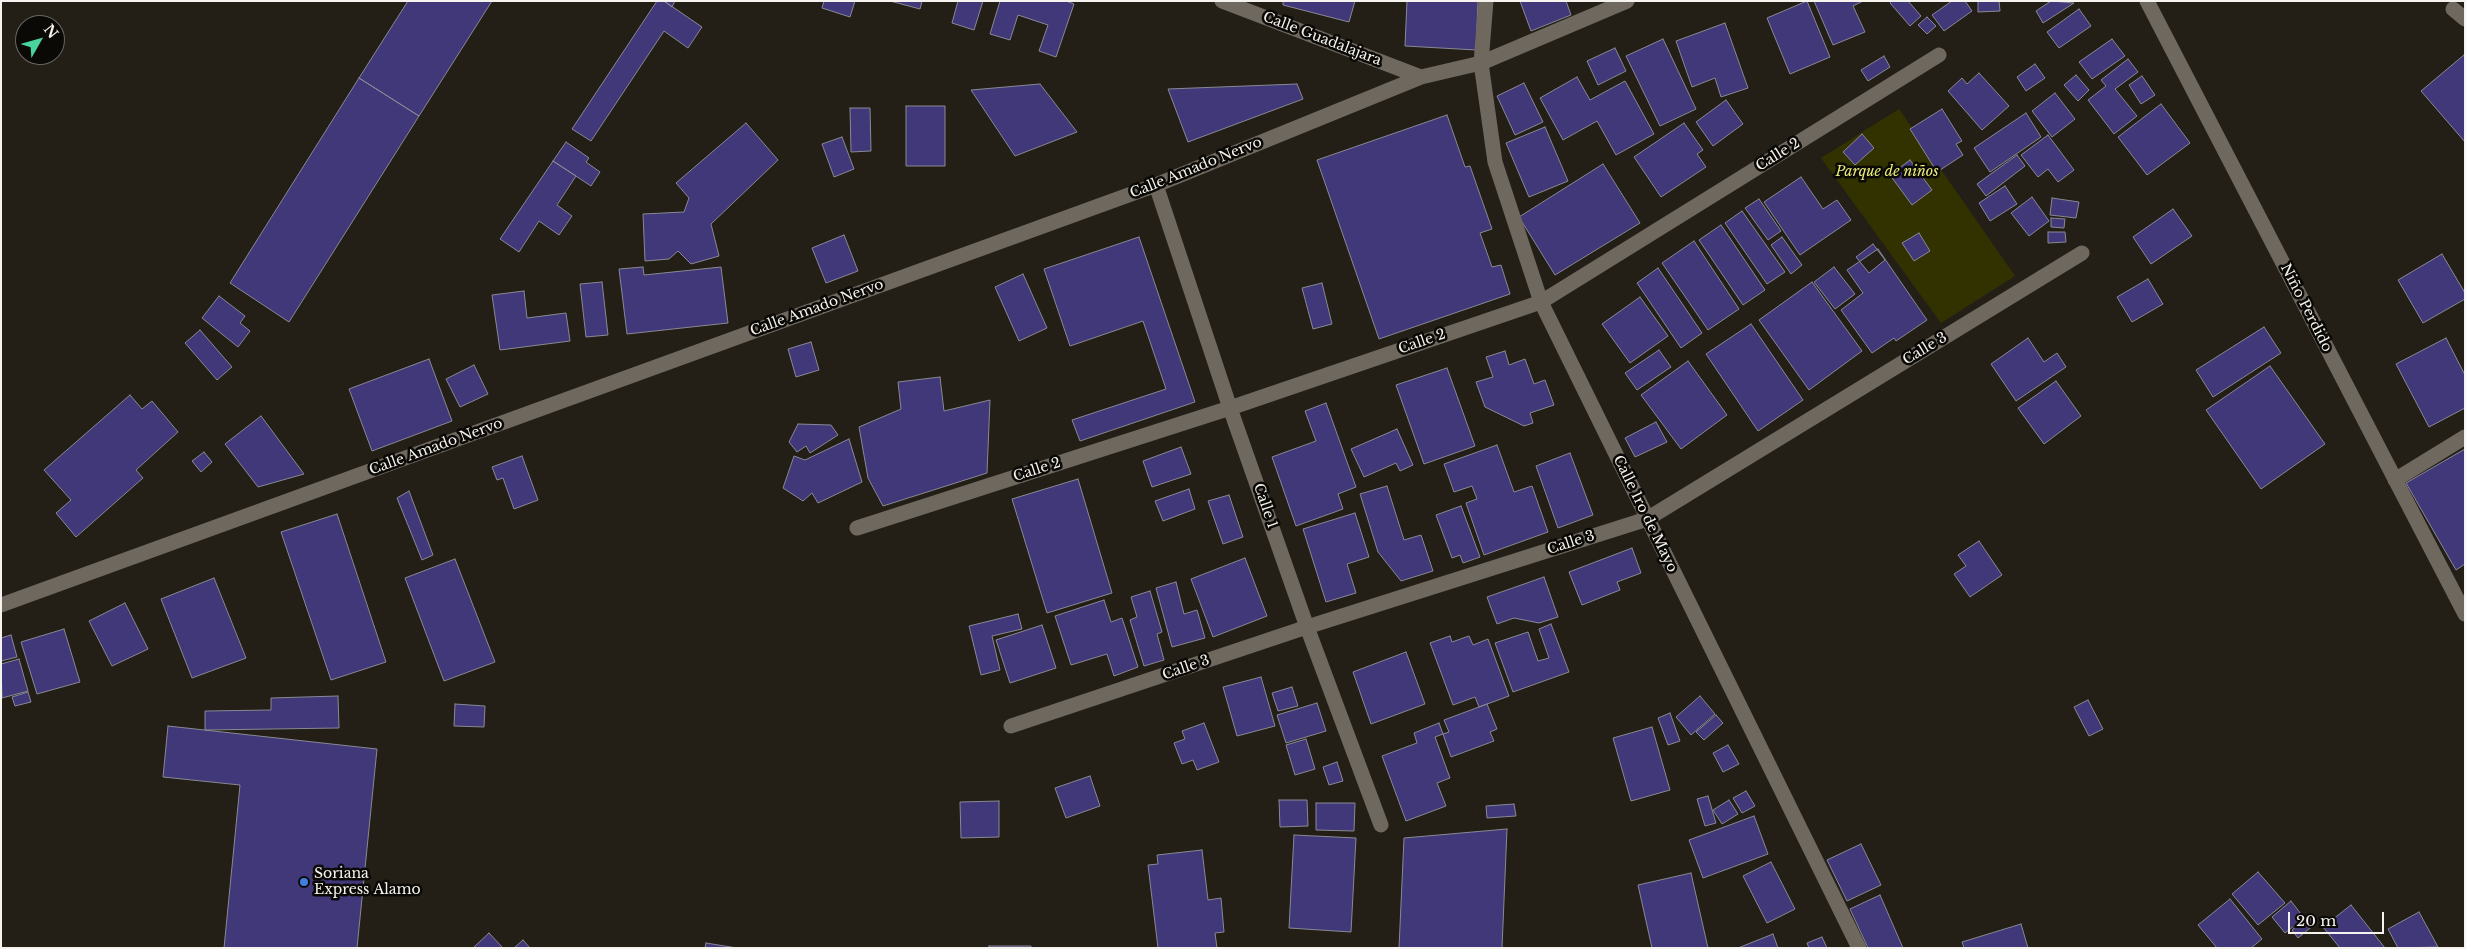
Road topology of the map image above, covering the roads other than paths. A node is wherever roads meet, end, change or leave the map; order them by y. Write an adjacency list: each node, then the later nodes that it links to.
1 (1222, 1): 9 (street, Calle Guadalajara)
2 (1486, 1): 8 (street, Calle 1ro de Mayo)
3 (1627, 1): 8 (street, Calle Amado Nervo)
4 (2147, 1): 15 (street, Niño Perdido)
5 (2453, 9): 6 (street)
6 (2465, 20)
7 (1939, 55): 12 (street, Calle 2)
8 (1481, 63): 9 (street, Calle Amado Nervo); 12 (street, Calle 1ro de Mayo)
9 (1421, 77): 10 (street, Calle Amado Nervo)
10 (1156, 185): 13 (street, Calle 1); 18 (street, Calle Amado Nervo)
11 (2082, 253): 16 (street, Calle 3)
12 (1541, 302): 13 (street, Calle 2); 16 (street, Calle 1ro de Mayo)
13 (1230, 408): 17 (street, Calle 2); 20 (street, Calle 1)
14 (2465, 437): 15 (street)
15 (2395, 480): 19 (street, Niño Perdido)
16 (1647, 519): 20 (street, Calle 3); 23 (street, Calle 1ro de Mayo)
17 (857, 528)
18 (1, 605)
19 (2465, 614)
20 (1307, 627): 21 (street, Calle 3); 22 (street, Calle 1)
21 (1011, 726)
22 (1381, 824)
23 (1859, 948)

